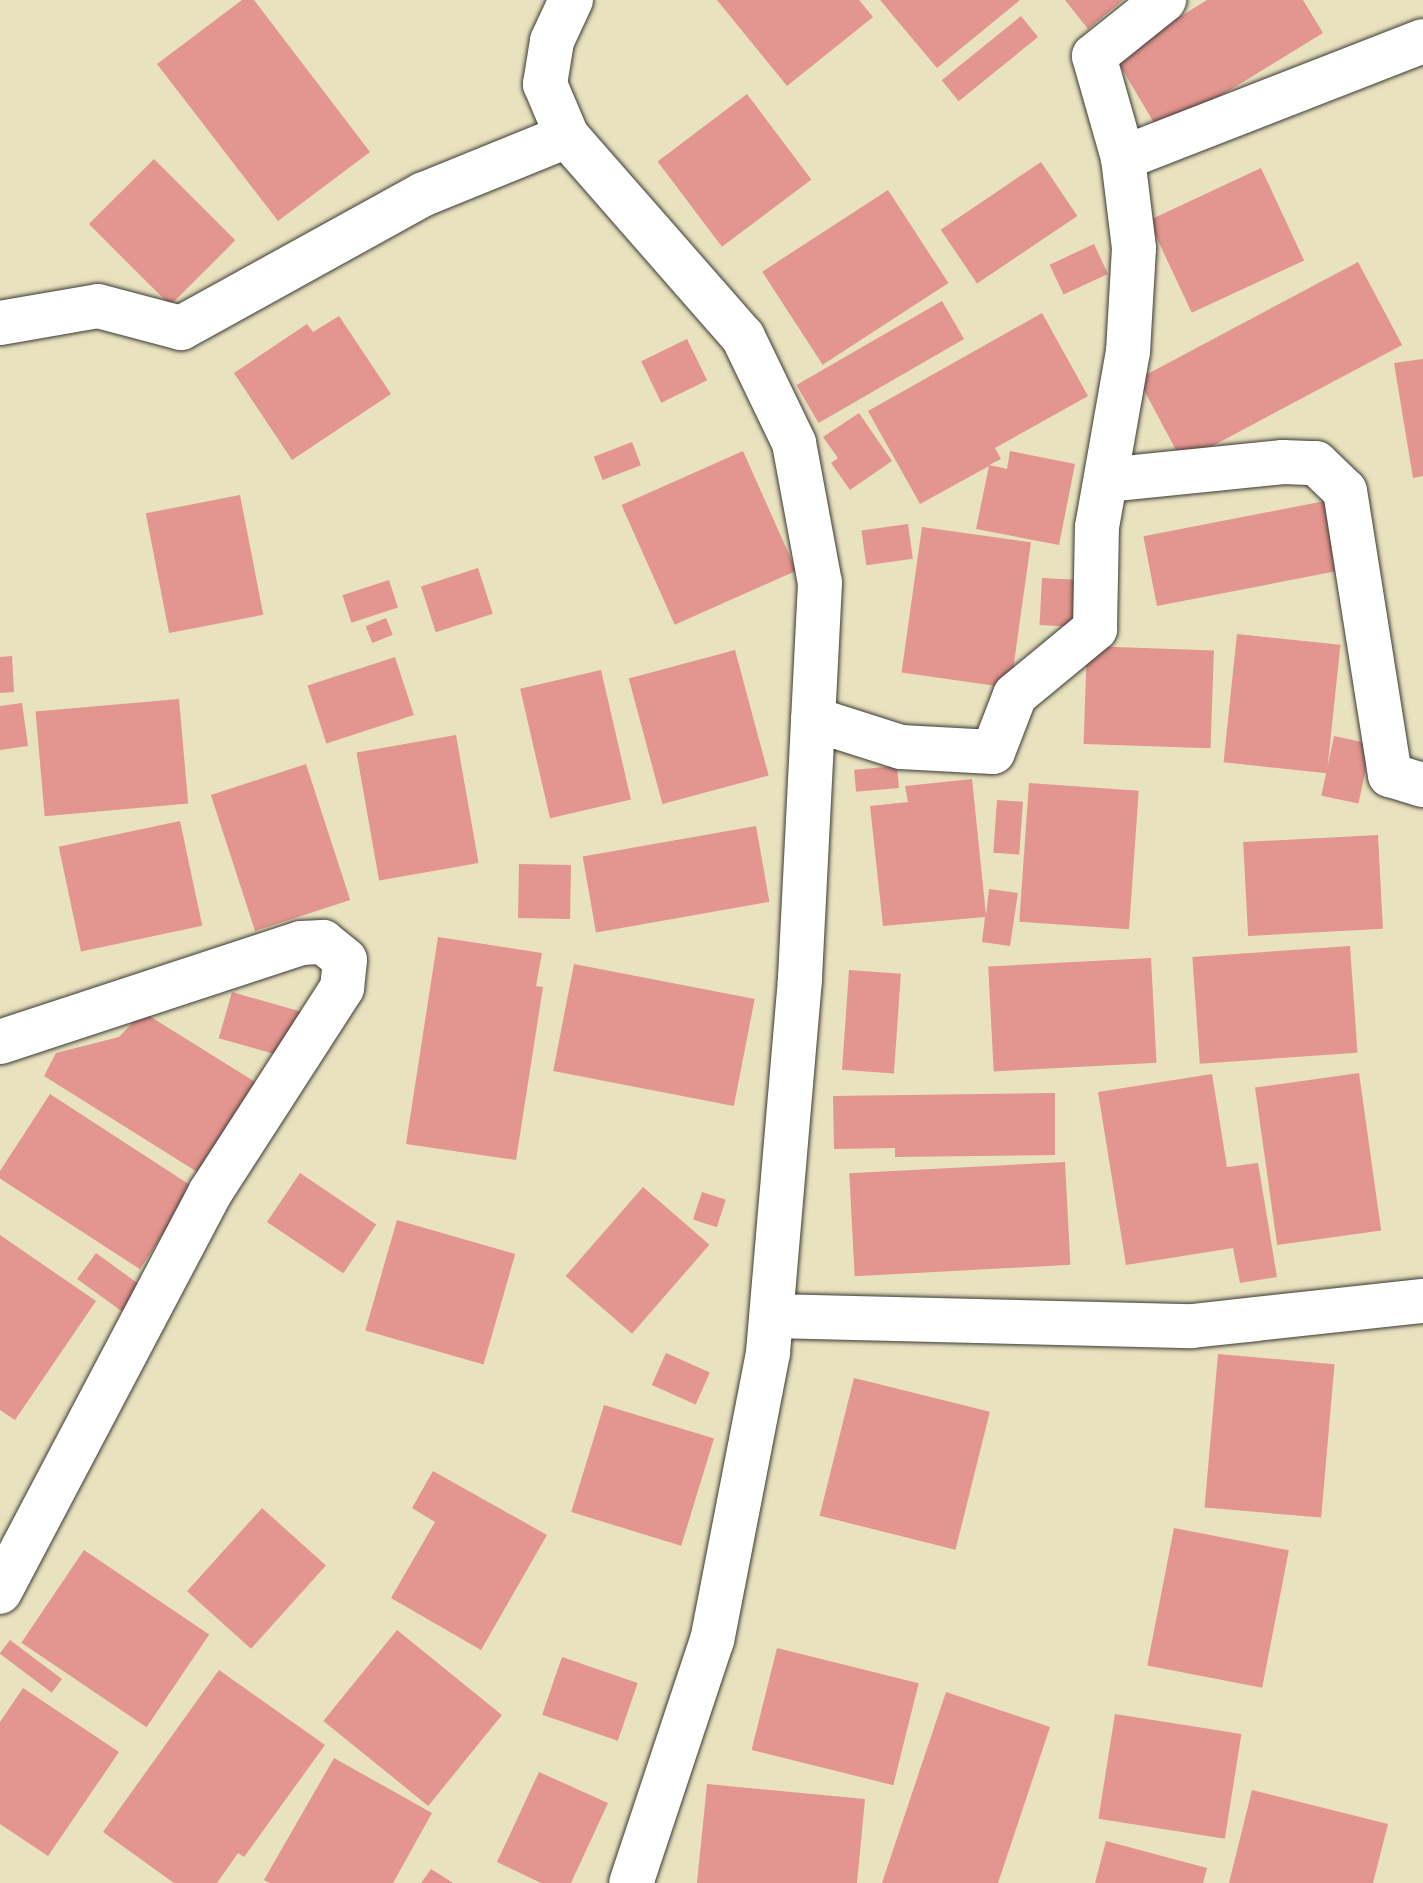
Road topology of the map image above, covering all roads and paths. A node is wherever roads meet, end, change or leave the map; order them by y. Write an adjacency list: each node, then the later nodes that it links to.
1 (571, 0): 4 (street)
2 (1164, 0): 5 (street)
3 (1423, 41): 5 (street)
4 (567, 136): 6 (street); 8 (street)
5 (1123, 158): 7 (street)
6 (0, 323)
7 (1106, 480): 8 (street); 9 (street)
8 (813, 719): 12 (street)
9 (1423, 785)
10 (0, 1042): 13 (street)
11 (1423, 1301): 12 (street)
12 (772, 1316): 14 (street)
13 (0, 1592)
14 (631, 1883)

